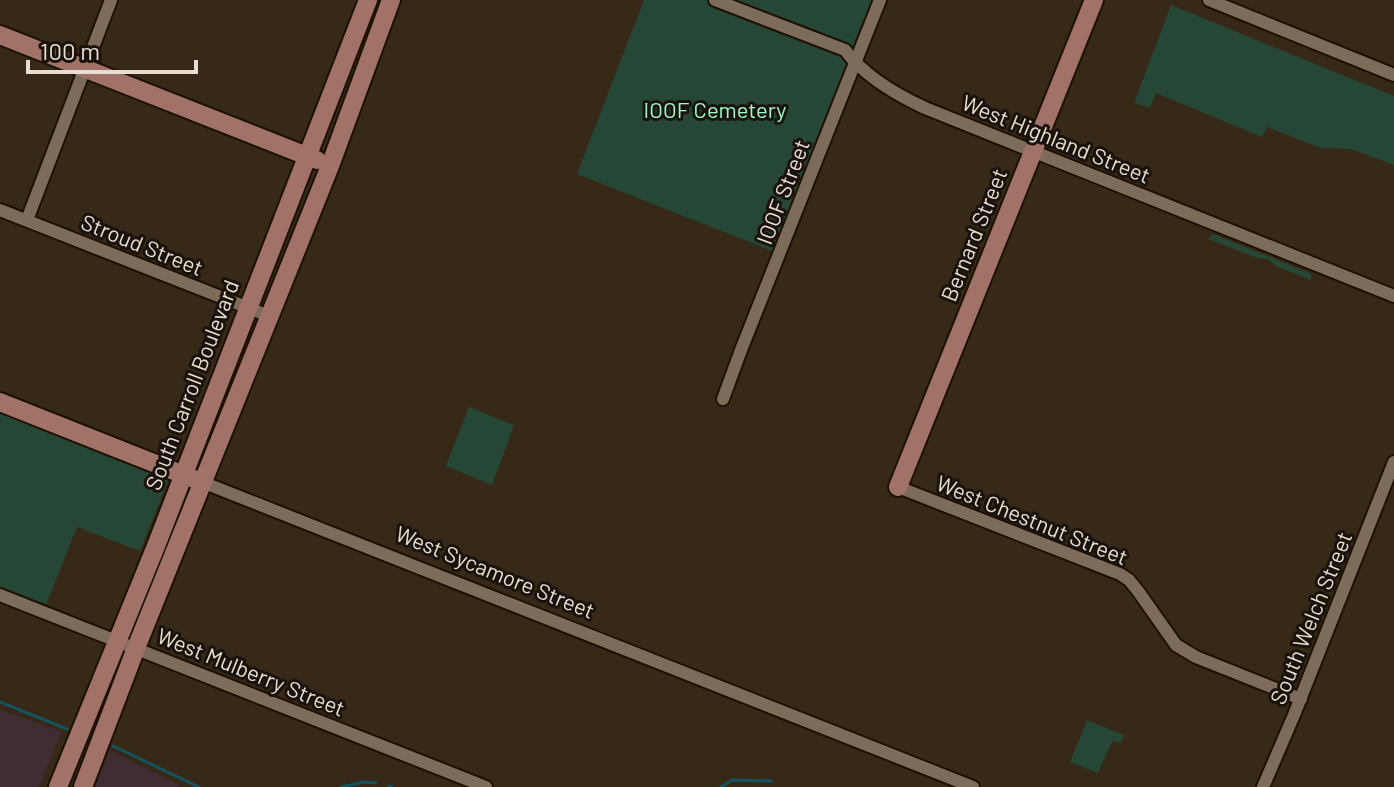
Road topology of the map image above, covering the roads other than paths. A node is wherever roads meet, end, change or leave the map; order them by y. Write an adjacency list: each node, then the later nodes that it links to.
1 (111, 0): 10 (street)
2 (368, 0): 13 (main road, South Carroll Boulevard)
3 (391, 0): 14 (main road, South Carroll Boulevard)
4 (715, 0): 9 (street, West Highland Street)
5 (880, 0): 9 (street, IOOF Street)
6 (1094, 0): 12 (main road, Bernard Street)
7 (1209, 0): 11 (street)
8 (0, 35): 10 (main road)
9 (854, 63): 12 (street, West Highland Street); 20 (street, IOOF Street)
10 (84, 67): 13 (main road); 16 (street)
11 (1394, 75)
12 (1033, 152): 17 (street, West Highland Street); 25 (main road, Bernard Street)
13 (307, 155): 14 (main road); 18 (main road, South Carroll Boulevard)
14 (330, 166): 19 (main road, South Carroll Boulevard)
15 (0, 210): 16 (street, Stroud Street)
16 (27, 220): 18 (street, Stroud Street)
17 (1394, 296)
18 (247, 308): 19 (street, Stroud Street); 23 (main road, South Carroll Boulevard)
19 (269, 316): 24 (main road, South Carroll Boulevard)
20 (723, 399)
21 (0, 402): 23 (main road, West Sycamore Street)
22 (1394, 462): 29 (street, South Welch Street)
23 (184, 475): 24 (main road, West Sycamore Street); 27 (main road, South Carroll Boulevard)
24 (202, 482): 28 (main road, South Carroll Boulevard); 33 (street, West Sycamore Street)
25 (898, 487): 29 (street, West Chestnut Street)
26 (0, 595): 27 (street, West Mulberry Street)
27 (117, 641): 28 (street, West Mulberry Street); 30 (main road, South Carroll Boulevard)
28 (136, 648): 31 (main road, South Carroll Boulevard); 32 (street, West Mulberry Street)
29 (1301, 699): 34 (street, South Welch Street)
30 (58, 787)
31 (83, 787)
32 (486, 787)
33 (973, 787)
34 (1263, 787)

